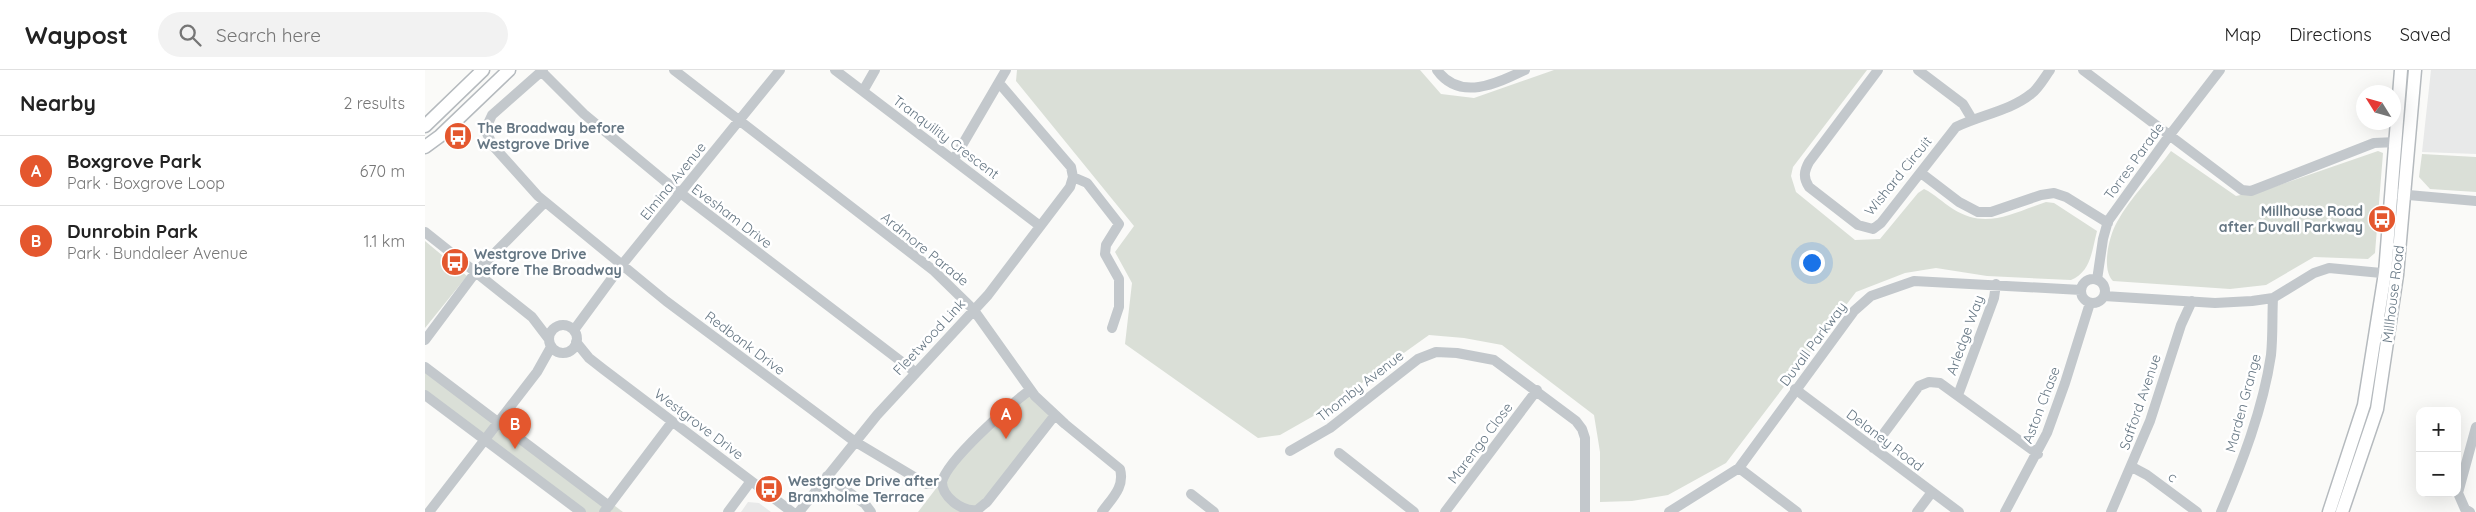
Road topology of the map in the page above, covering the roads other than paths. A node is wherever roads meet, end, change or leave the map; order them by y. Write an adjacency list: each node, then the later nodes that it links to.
1 (483, 70): 22 (main road)
2 (509, 70): 25 (main road)
3 (673, 70): 21 (street, Ardmore Parade)
4 (779, 70): 21 (street, Elmina Avenue)
5 (835, 70): 19 (street, Tranquility Crescent)
6 (875, 70): 19 (street)
7 (1006, 70): 18 (street)
8 (1437, 70): 9 (street)
9 (1525, 70)
10 (1877, 70): 27 (street, Wishard Circuit)
11 (1918, 70): 20 (street)
12 (2050, 70): 20 (street, Wishard Circuit)
13 (2220, 70): 23 (street, Torres Parade)
14 (2401, 70): 24 (main road, Millhouse Road)
15 (2415, 70): 30 (main road, Millhouse Road)
16 (542, 71): 29 (street, Evesham Drive); 32 (street, Redbank Drive)
17 (2089, 72): 23 (street)
18 (999, 83): 26 (street); 28 (street)
19 (863, 91): 26 (street, Tranquility Crescent)
20 (1972, 119): 27 (street, Wishard Circuit)
21 (740, 121): 29 (street, Elmina Avenue); 46 (street, Ardmore Parade)
22 (425, 126)
23 (2169, 136): 24 (street); 33 (street, Torres Parade)
24 (2396, 142): 30 (main road, Millhouse Road)
25 (425, 147)
26 (954, 159): 34 (street, Tranquility Crescent)
27 (1921, 173): 33 (street)
28 (1073, 177): 34 (street, Fleetwood Link); 50 (street)
29 (681, 193): 36 (street, Elmina Avenue); 58 (street, Evesham Drive)
30 (2398, 194): 31 (street); 38 (main road, Millhouse Road)
31 (2476, 201)
32 (545, 202): 36 (street, Redbank Drive); 37 (street)
33 (2108, 223): 39 (street, Torres Parade)
34 (1040, 226): 46 (street, Fleetwood Link)
35 (425, 232): 37 (street)
36 (621, 266): 49 (street, Elmina Avenue); 71 (street, Redbank Drive)
37 (475, 273): 47 (street); 51 (street)
38 (2391, 274): 43 (street); 64 (main road, Millhouse Road); 65 (main road, Millhouse Road)
39 (2097, 280): 41 (street); 42 (street)
40 (1996, 284): 41 (street, Duvall Parkway); 59 (street, Duvall Parkway); 63 (street, Arledge Way)
41 (2081, 290): 45 (street)
42 (2105, 296): 44 (street); 45 (street)
43 (2273, 298): 44 (street); 103 (street, Marden Grange)
44 (2192, 301): 76 (street, Safford Avenue)
45 (2090, 303): 75 (street, Aston Chase)
46 (973, 309): 58 (street, Fleetwood Link); 60 (street, Ardmore Parade)
47 (533, 317): 48 (street); 52 (street)
48 (555, 326): 49 (street); 52 (street)
49 (571, 328): 53 (street)
50 (1112, 328)
51 (425, 340)
52 (549, 342): 54 (street, Westgrove Drive); 57 (street)
53 (576, 342): 54 (street); 55 (street, Westgrove Drive)
54 (565, 352): 55 (street, Westgrove Drive); 57 (street)
55 (589, 358): 68 (street, Westgrove Drive)
56 (425, 367): 67 (street)
57 (537, 372): 67 (street)
58 (915, 372): 71 (street, Fleetwood Link)
59 (1795, 389): 72 (street, Delaney Road); 77 (street, Duvall Parkway)
60 (1030, 390): 66 (street, Ardmore Parade); 80 (street)
61 (1537, 390): 73 (street, Thomby Avenue); 94 (street, Marengo Close); 95 (street, Thomby Avenue)
62 (425, 395): 70 (street)
63 (1958, 395): 72 (street); 75 (street)
64 (2364, 405): 65 (main road); 104 (main road, Millhouse Road)
65 (2377, 409): 105 (main road, Millhouse Road)
66 (1055, 415): 84 (street); 91 (street, Ardmore Parade)
67 (498, 422): 70 (street); 83 (street)
68 (673, 422): 79 (street, Westgrove Drive); 83 (street)
69 (2476, 427): 106 (street)
70 (485, 440): 85 (street); 86 (street)
71 (854, 441): 78 (street, Fleetwood Link); 80 (street, Redbank Drive)
72 (1873, 448): 81 (street, Delaney Road)
73 (1290, 451)
74 (1339, 453): 93 (street)
75 (2038, 454): 100 (street, Aston Chase)
76 (2132, 467): 101 (street, Safford Avenue); 102 (street, c)
77 (1739, 468): 96 (street, Duvall Parkway); 97 (street)
78 (827, 476): 89 (street, Fleetwood Link); 90 (street)
79 (751, 481): 87 (street); 88 (street, Westgrove Drive)
80 (942, 482): 84 (street)
81 (1932, 492): 98 (street); 99 (street, Delaney Road)
82 (1191, 494): 92 (street)
83 (606, 509)
84 (977, 511)
85 (429, 512)
86 (581, 512)
87 (728, 512)
88 (792, 512)
89 (799, 512)
90 (871, 512)
91 (1102, 512)
92 (1214, 512)
93 (1414, 512)
94 (1445, 512)
95 (1585, 512)
96 (1669, 512)
97 (1797, 512)
98 (1917, 512)
99 (1959, 512)
100 (2005, 512)
101 (2111, 512)
102 (2197, 512)
103 (2221, 512)
104 (2329, 512)
105 (2342, 512)
106 (2470, 512)

